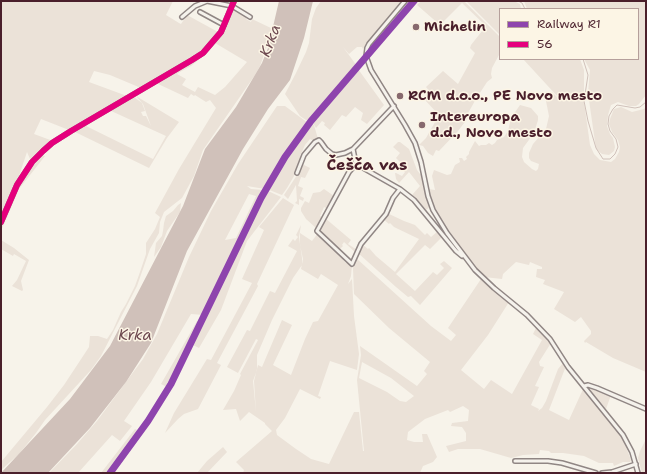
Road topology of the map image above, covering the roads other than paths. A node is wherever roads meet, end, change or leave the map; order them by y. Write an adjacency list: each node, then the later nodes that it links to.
1 (234, 1): 3 (main road)
2 (405, 1): 8 (street)
3 (232, 6): 5 (street); 6 (street); 7 (main road)
4 (200, 12): 7 (street)
5 (182, 17)
6 (250, 17)
7 (224, 25): 13 (main road)
8 (394, 106): 9 (street); 14 (street)
9 (353, 149): 10 (street); 11 (street)
10 (356, 164): 12 (street); 12 (street)
11 (297, 173)
12 (400, 189): 14 (street)
13 (1, 222)
14 (467, 261): 15 (street)
15 (584, 386): 16 (street); 18 (street)
16 (646, 409)
17 (515, 461): 19 (street)
18 (636, 464): 20 (street); 21 (street)
19 (596, 473)
20 (602, 473)
21 (638, 473)

